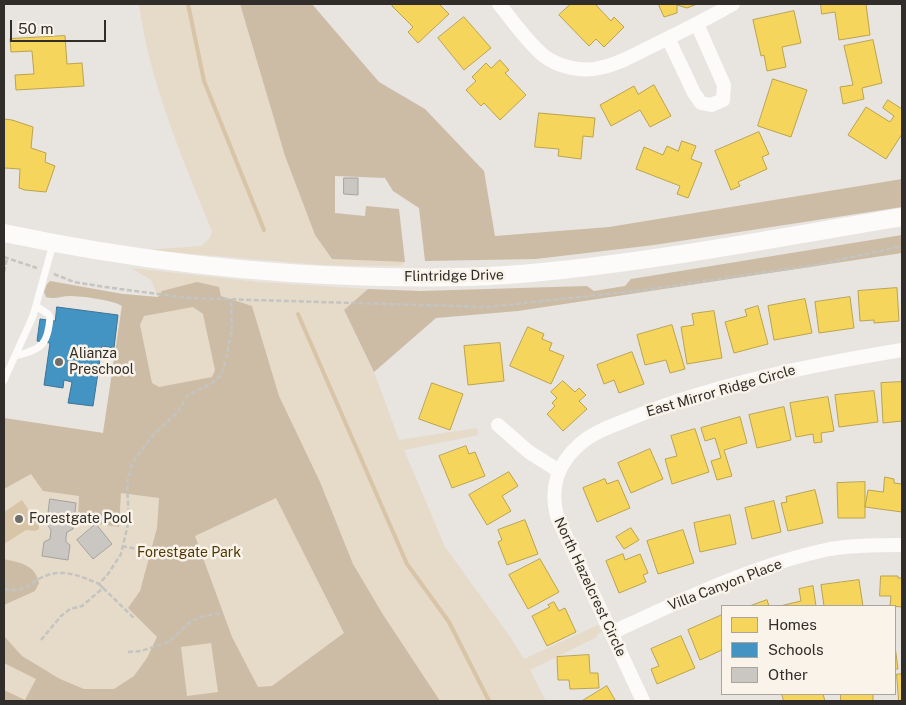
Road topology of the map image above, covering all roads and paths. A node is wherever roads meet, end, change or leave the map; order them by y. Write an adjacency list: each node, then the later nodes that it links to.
1 (499, 4): 4 (street)
2 (733, 4): 3 (street)
3 (697, 24): 4 (street); 4 (street)
4 (668, 38)
5 (902, 216): 7 (street, Flintridge Drive)
6 (4, 233): 7 (street, Flintridge Drive)
7 (53, 243): 11 (lane)
8 (7, 258): 9 (path)
9 (4, 272)
10 (231, 300): 18 (path)
11 (36, 306): 13 (lane); 13 (lane)
12 (902, 350): 16 (street, East Mirror Ridge Circle)
13 (15, 356): 14 (lane)
14 (4, 380)
15 (498, 425): 16 (street)
16 (559, 471): 25 (street, North Hazelcrest Circle)
17 (902, 545): 25 (street, Villa Canyon Place)
18 (122, 546): 19 (path); 20 (path)
19 (147, 551)
20 (98, 584): 21 (path); 22 (path)
21 (103, 588): 24 (path); 26 (path)
22 (4, 589)
23 (223, 613): 27 (path)
24 (135, 619)
25 (611, 633): 28 (street, North Hazelcrest Circle)
26 (41, 640)
27 (128, 652)
28 (643, 701)

